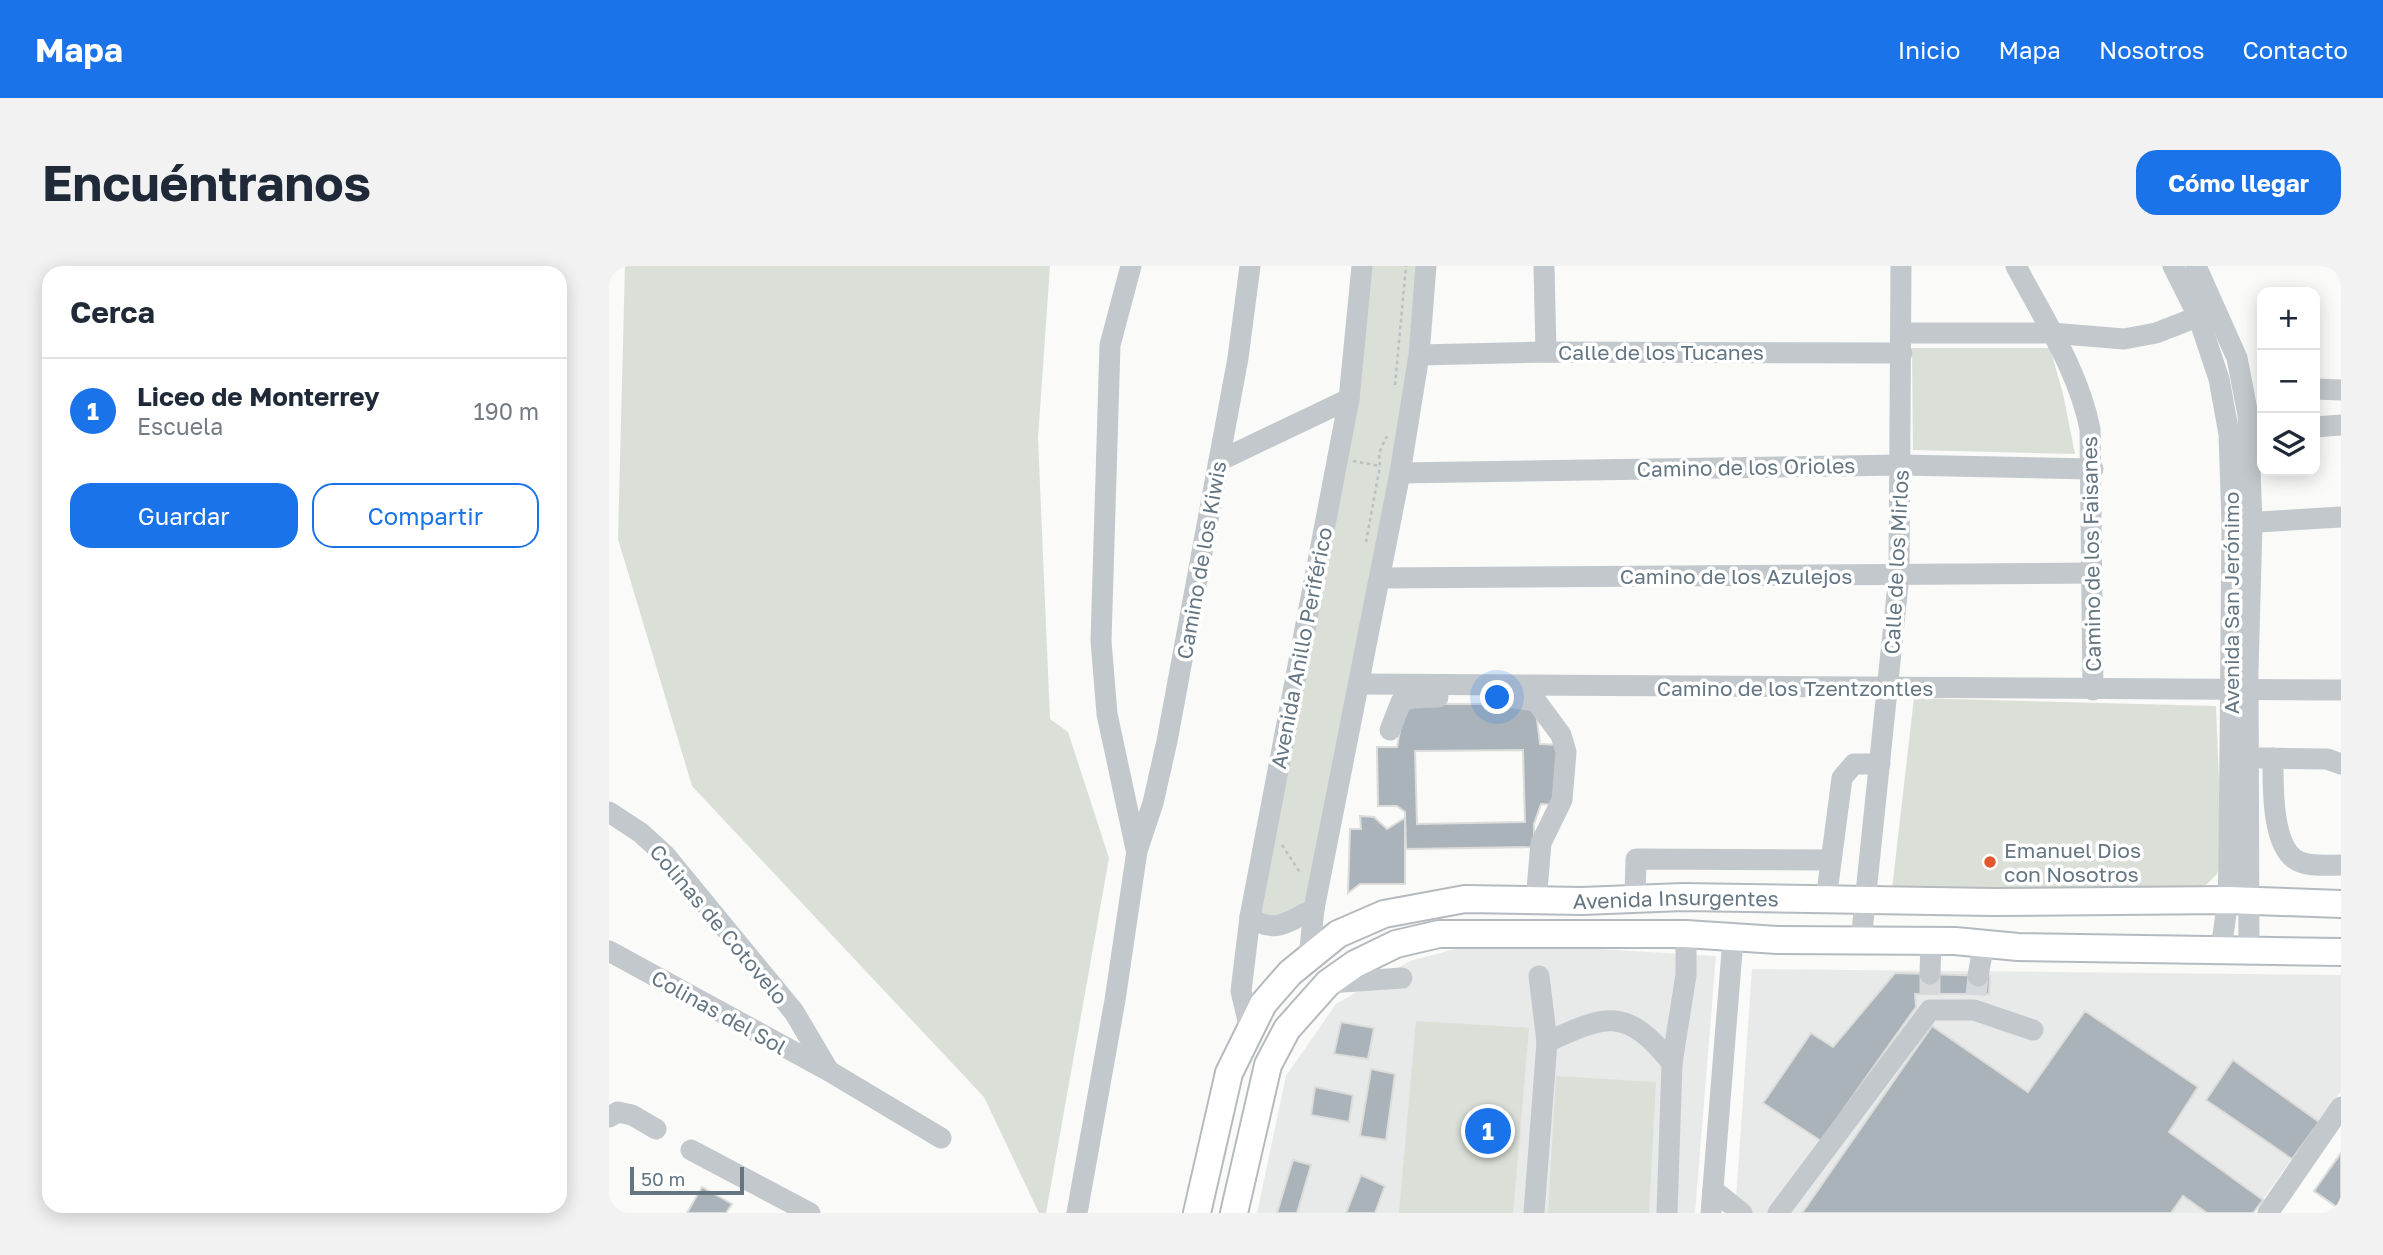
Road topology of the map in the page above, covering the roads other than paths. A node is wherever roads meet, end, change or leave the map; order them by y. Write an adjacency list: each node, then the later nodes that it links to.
1 (1131, 266): 46 (street, Camino de los Kiwis)
2 (1250, 266): 22 (street, Camino de los Kiwis)
3 (1362, 266): 17 (street, Avenida Anillo Periférico)
4 (1426, 266): 14 (street)
5 (1544, 266): 13 (street)
6 (1901, 266): 12 (street, Calle de los Mirlos)
7 (2016, 266): 11 (street, Camino de los Faisanes)
8 (2173, 266): 10 (street, Avenida San Jerónimo)
9 (2196, 266): 10 (street, Avenida San Jerónimo)
10 (2207, 313): 11 (street, Calle de los Tucanes); 18 (street, Avenida San Jerónimo); 27 (street, Avenida San Jerónimo)
11 (2051, 333): 12 (street, Calle de los Tucanes); 24 (street, Camino de los Faisanes)
12 (1902, 343): 13 (street, Calle de los Tucanes); 23 (street, Calle de los Mirlos)
13 (1546, 352): 14 (street, Calle de los Tucanes)
14 (1419, 355): 25 (street)
15 (2320, 389): 16 (street)
16 (2341, 390)
17 (1349, 398): 22 (street); 58 (street, Avenida Anillo Periférico)
18 (2254, 399): 21 (street, Avenida San Jerónimo)
19 (2341, 425): 20 (street)
20 (2320, 427)
21 (2255, 434): 27 (street, Avenida San Jerónimo)
22 (1219, 461): 46 (street, Camino de los Kiwis)
23 (1901, 465): 24 (street, Camino de los Orioles); 25 (street, Camino de los Orioles); 29 (street, Calle de los Mirlos)
24 (2092, 469): 28 (street, Camino de los Faisanes)
25 (1400, 472): 30 (street)
26 (2341, 517): 27 (street)
27 (2242, 523): 35 (street, Avenida San Jerónimo)
28 (2092, 573): 29 (street, Camino de los Azulejos); 33 (street, Camino de los Faisanes)
29 (1899, 575): 30 (street, Camino de los Azulejos); 32 (street, Calle de los Mirlos)
30 (1380, 578): 31 (street)
31 (1359, 684): 32 (street, Camino de los Tzentzontles); 57 (street)
32 (1888, 688): 33 (street, Camino de los Tzentzontles); 39 (street, Calle de los Mirlos)
33 (2093, 690): 35 (street, Camino de los Tzentzontles)
34 (2341, 690): 35 (street, Camino de los Tzentzontles)
35 (2239, 691): 37 (street, Avenida San Jerónimo); 52 (street, Avenida San Jerónimo)
36 (1390, 730): 53 (street)
37 (2249, 758): 38 (street); 41 (street, Avenida San Jerónimo)
38 (2273, 758): 40 (street); 42 (street)
39 (1880, 764): 47 (street); 54 (street, Calle de los Mirlos)
40 (2341, 764)
41 (2250, 794): 42 (street); 44 (street, Avenida San Jerónimo)
42 (2273, 794): 45 (street)
43 (609, 812): 74 (street, Colinas de Cotovelo)
44 (2250, 829): 45 (street); 52 (street, Avenida San Jerónimo)
45 (2279, 830): 48 (street)
46 (1137, 851): 88 (street, Camino de los Kiwis)
47 (1831, 860): 49 (street); 50 (street)
48 (2341, 865)
49 (1635, 898): 50 (main road, Avenida Insurgentes); 53 (main road, Avenida Insurgentes)
50 (1826, 900): 54 (main road, Avenida Insurgentes)
51 (1928, 900): 54 (main road, Avenida Insurgentes); 55 (main road, Avenida Insurgentes); 61 (main road)
52 (2239, 900): 55 (main road, Avenida Insurgentes); 56 (main road, Avenida Insurgentes); 64 (street, Avenida San Jerónimo); 65 (street, Avenida San Jerónimo)
53 (1536, 901): 68 (main road, Avenida Insurgentes)
54 (1865, 901): 62 (street, Calle de los Mirlos)
55 (1993, 902): 63 (main road)
56 (2341, 904)
57 (1314, 909): 58 (street); 68 (street)
58 (1250, 917): 75 (street, Avenida Anillo Periférico)
59 (1686, 934): 60 (main road, Avenida Insurgentes); 71 (main road, Avenida Insurgentes); 79 (street)
60 (1733, 939): 62 (main road, Avenida Insurgentes); 86 (street)
61 (1931, 940): 62 (main road, Avenida Insurgentes); 63 (main road, Avenida Insurgentes); 72 (street)
62 (1861, 941)
63 (1984, 943): 64 (main road, Avenida Insurgentes); 73 (street)
64 (2221, 949): 65 (main road, Avenida Insurgentes)
65 (2249, 949): 67 (main road, Avenida Insurgentes)
66 (609, 951): 77 (street, Colinas del Sol)
67 (2341, 952)
68 (1310, 957): 75 (main road, Avenida Insurgentes)
69 (1539, 976): 78 (street)
70 (1402, 978): 71 (street)
71 (1328, 983): 90 (main road, Avenida Insurgentes)
72 (1930, 992): 73 (street); 95 (street)
73 (1976, 994): 76 (street)
74 (794, 1012): 77 (street, Colinas de Cotovelo); 80 (street, Colinas de Cotovelo)
75 (1250, 1029): 89 (main road, Avenida Insurgentes)
76 (2033, 1030)
77 (768, 1040): 80 (street, Colinas del Sol)
78 (1547, 1042): 79 (street); 91 (street)
79 (1672, 1063): 92 (street)
80 (829, 1071): 84 (street, Colinas del Sol)
81 (2341, 1107): 96 (street)
82 (609, 1117): 83 (street)
83 (656, 1129)
84 (941, 1138)
85 (691, 1150): 87 (street)
86 (1713, 1190): 93 (street); 94 (street)
87 (810, 1213)
88 (1077, 1213)
89 (1197, 1213)
90 (1234, 1213)
91 (1534, 1213)
92 (1667, 1213)
93 (1711, 1213)
94 (1742, 1213)
95 (1778, 1213)
96 (2268, 1213)

